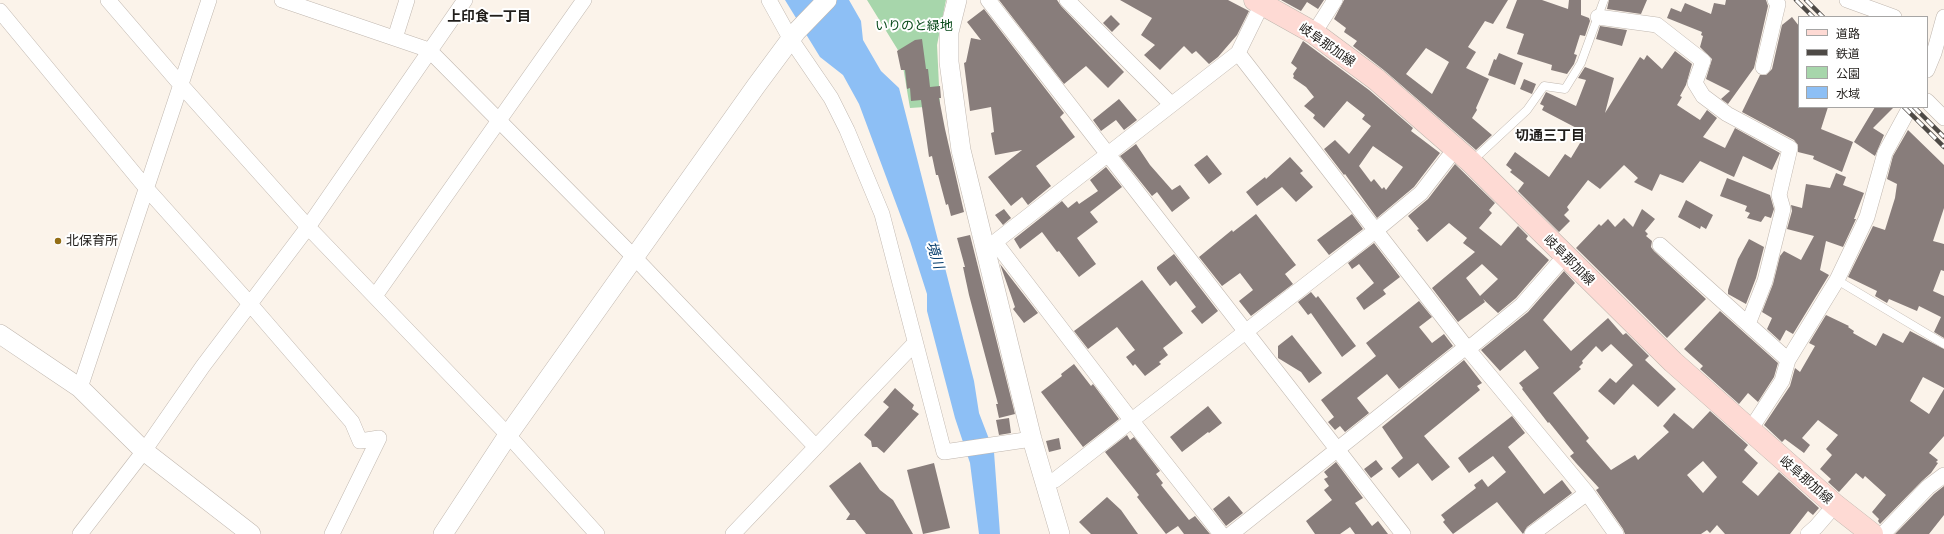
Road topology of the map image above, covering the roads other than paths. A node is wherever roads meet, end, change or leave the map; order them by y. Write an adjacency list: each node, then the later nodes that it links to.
1 (4, 0): 18 (street)
2 (108, 0): 30 (street)
3 (209, 0): 30 (street)
4 (282, 0): 25 (street)
5 (407, 0): 25 (street)
6 (465, 0): 26 (street)
7 (584, 0): 35 (street)
8 (769, 0): 24 (street)
9 (827, 0): 24 (street)
10 (957, 0): 41 (street)
11 (988, 0): 36 (street)
12 (1067, 0): 32 (street)
13 (1335, 0): 23 (street)
14 (1604, 0): 21 (lane)
15 (1775, 0): 29 (street)
16 (1848, 0): 19 (street)
17 (1258, 2): 23 (main road, 岐阜那加線); 27 (street)
18 (0, 11): 38 (street)
19 (1891, 16)
20 (1944, 16): 22 (street)
21 (1598, 17): 37 (lane); 48 (street)
22 (1933, 30): 28 (street)
23 (1314, 33): 37 (main road, 岐阜那加線)
24 (793, 35): 44 (street); 51 (street)
25 (395, 38): 26 (street)
26 (429, 50): 35 (street); 39 (street)
27 (1238, 53): 32 (street); 40 (street)
28 (1928, 63)
29 (1763, 67)
30 (181, 85): 38 (street); 39 (street)
31 (1928, 102): 34 (street)
32 (1171, 104): 36 (street)
33 (1909, 108): 45 (street)
34 (1944, 118)
35 (499, 121): 44 (street); 46 (street)
36 (1108, 153): 41 (street); 49 (street)
37 (1463, 156): 40 (street); 43 (main road, 岐阜那加線)
38 (146, 189): 47 (street); 55 (street)
39 (308, 227): 46 (street); 47 (street)
40 (1375, 230): 49 (street); 53 (street)
41 (989, 245): 56 (street); 59 (street)
42 (1660, 245): 48 (street)
43 (1565, 256): 53 (street); 57 (main road, 岐阜那加線)
44 (634, 258): 58 (street); 60 (street)
45 (1837, 280): 52 (lane); 54 (street)
46 (375, 296): 58 (street)
47 (250, 304): 62 (street); 69 (street)
48 (1748, 324): 54 (street)
49 (1246, 330): 56 (street); 61 (street)
50 (0, 334): 55 (street)
51 (915, 343): 59 (street); 60 (street)
52 (1944, 344)
53 (1466, 347): 61 (street); 65 (street)
54 (1788, 360): 57 (street)
55 (80, 388): 62 (street)
56 (1132, 421): 64 (street); 74 (street)
57 (1750, 430): 66 (main road, 岐阜那加線)
58 (508, 435): 70 (street); 71 (street)
59 (1032, 439): 64 (street)
60 (816, 447): 72 (street)
61 (1338, 450): 75 (street); 76 (street)
62 (144, 451): 67 (street); 68 (street)
63 (1944, 475): 81 (street)
64 (1045, 483): 73 (street)
65 (1586, 493): 77 (street); 78 (street)
66 (1835, 505): 79 (street); 80 (main road, 岐阜那加線)
67 (80, 534)
68 (251, 534)
69 (332, 534)
70 (443, 534)
71 (597, 534)
72 (733, 534)
73 (1060, 534)
74 (1221, 534)
75 (1231, 534)
76 (1404, 534)
77 (1532, 534)
78 (1616, 534)
79 (1808, 534)
80 (1872, 534)
81 (1883, 534)

